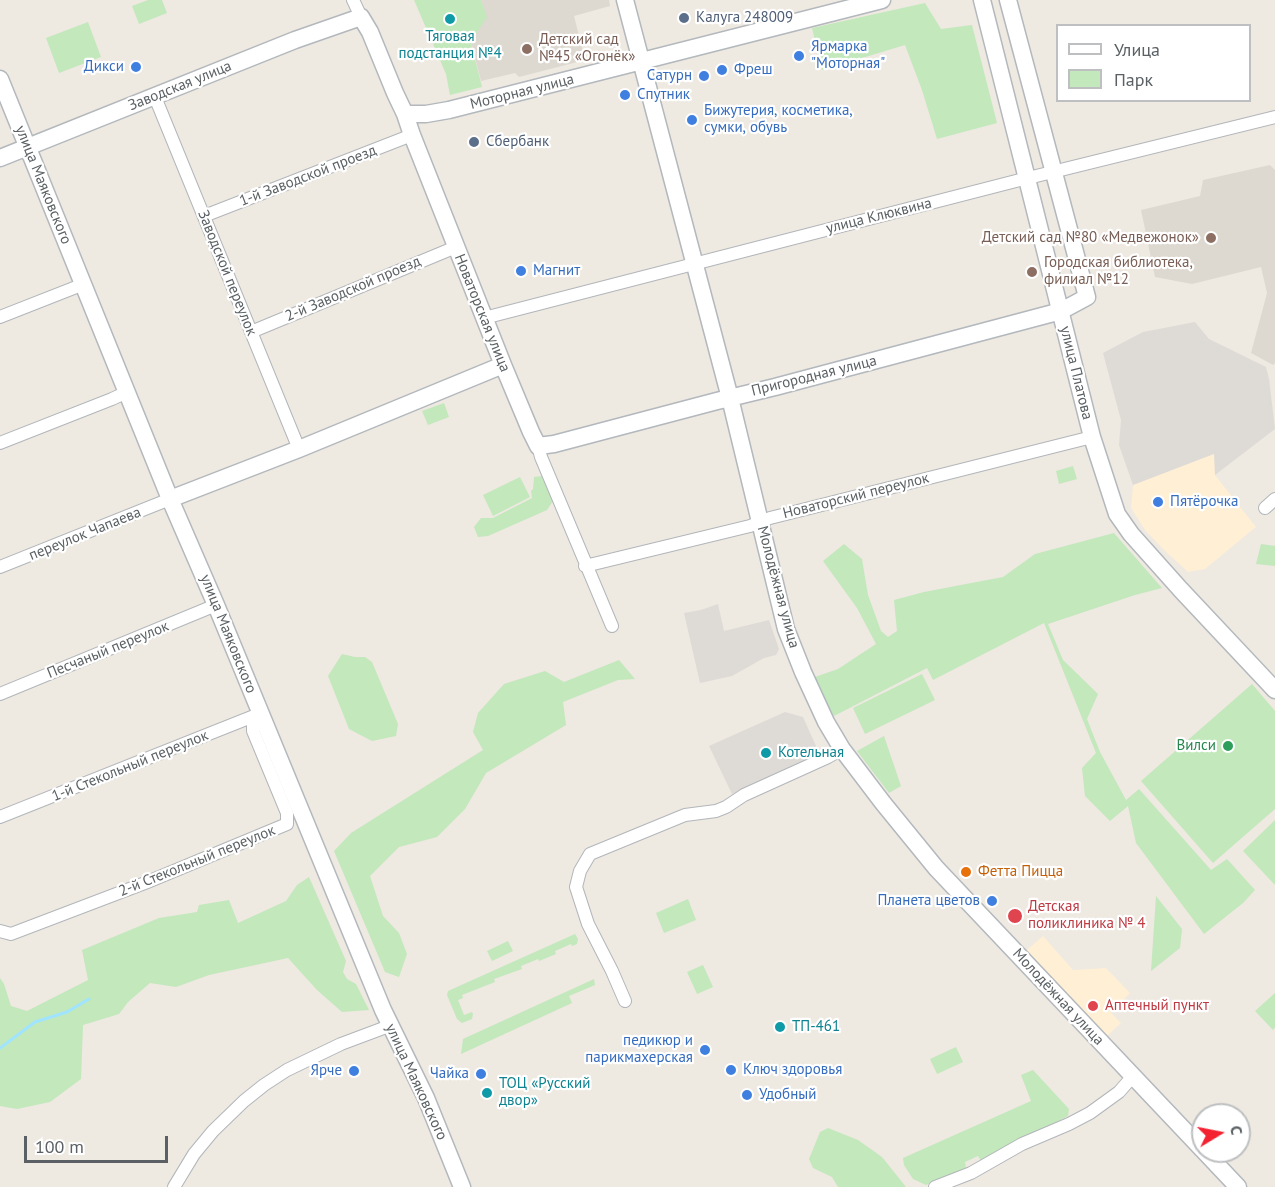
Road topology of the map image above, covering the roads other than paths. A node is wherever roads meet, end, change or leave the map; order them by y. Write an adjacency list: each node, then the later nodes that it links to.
1 (353, 0): 6 (street, Новаторская улица)
2 (625, 0): 7 (street, Молодёжная улица)
3 (882, 0): 7 (street, Моторная улица)
4 (982, 0): 16 (street, улица Платова)
5 (1008, 0): 15 (street)
6 (361, 16): 9 (street, Заводская улица); 10 (street, Новаторская улица)
7 (642, 62): 10 (street, Моторная улица); 19 (street, Молодёжная улица)
8 (0, 79): 13 (street, улица Маяковского)
9 (155, 97): 13 (street, Заводская улица); 17 (street, Заводской переулок)
10 (405, 114): 12 (street, Новаторская улица)
11 (1275, 117): 15 (street, улица Клюквина)
12 (412, 135): 17 (street, 1-й Заводской проезд); 18 (street, Новаторская улица)
13 (28, 146): 14 (street, Заводская улица); 20 (street, улица Маяковского)
14 (0, 158)
15 (1054, 171): 16 (street, улица Клюквина); 21 (street, Пригородная улица)
16 (1028, 178): 19 (street, улица Клюквина); 21 (street, улица Платова)
17 (204, 216): 24 (street, Заводской переулок)
18 (456, 247): 23 (street, Новаторская улица); 24 (street, 2-й Заводской проезд)
19 (695, 263): 23 (street, улица Клюквина); 27 (street, Молодёжная улица)
20 (84, 284): 22 (street); 26 (street, улица Маяковского)
21 (1061, 311): 27 (street, Пригородная улица); 28 (street, улица Платова)
22 (0, 317)
23 (484, 318): 25 (street, Новаторская улица)
24 (251, 332): 31 (street, Заводской переулок)
25 (503, 365): 30 (street, Новаторская улица); 31 (street)
26 (128, 392): 29 (street); 32 (street, улица Маяковского)
27 (730, 398): 30 (street, Пригородная улица); 33 (street, Молодёжная улица)
28 (1092, 437): 33 (street, Новаторский переулок); 38 (street, улица Платова)
29 (0, 442)
30 (538, 446): 34 (street, Новаторская улица)
31 (299, 449): 32 (street)
32 (170, 499): 35 (street, переулок Чапаева); 36 (street, улица Маяковского)
33 (760, 521): 34 (street, Новаторский переулок); 41 (street, Молодёжная улица)
34 (585, 566): 37 (street, Новаторская улица)
35 (0, 567)
36 (216, 606): 39 (street, Песчаный переулок); 40 (street, улица Маяковского)
37 (612, 626)
38 (1275, 690)
39 (0, 694)
40 (256, 716): 42 (street, 1-й Стекольный переулок); 43 (street, 2-й Стекольный переулок); 45 (street, улица Маяковского)
41 (842, 749): 44 (street); 46 (street, Молодёжная улица)
42 (0, 817)
43 (0, 931)
44 (625, 1001)
45 (386, 1018): 49 (street); 50 (street, улица Маяковского)
46 (1133, 1076): 47 (street, Молодёжная улица); 51 (street)
47 (1191, 1138)
48 (1215, 1163): 52 (street, Молодёжная улица)
49 (174, 1187)
50 (462, 1187)
51 (935, 1187)
52 (1238, 1187)

